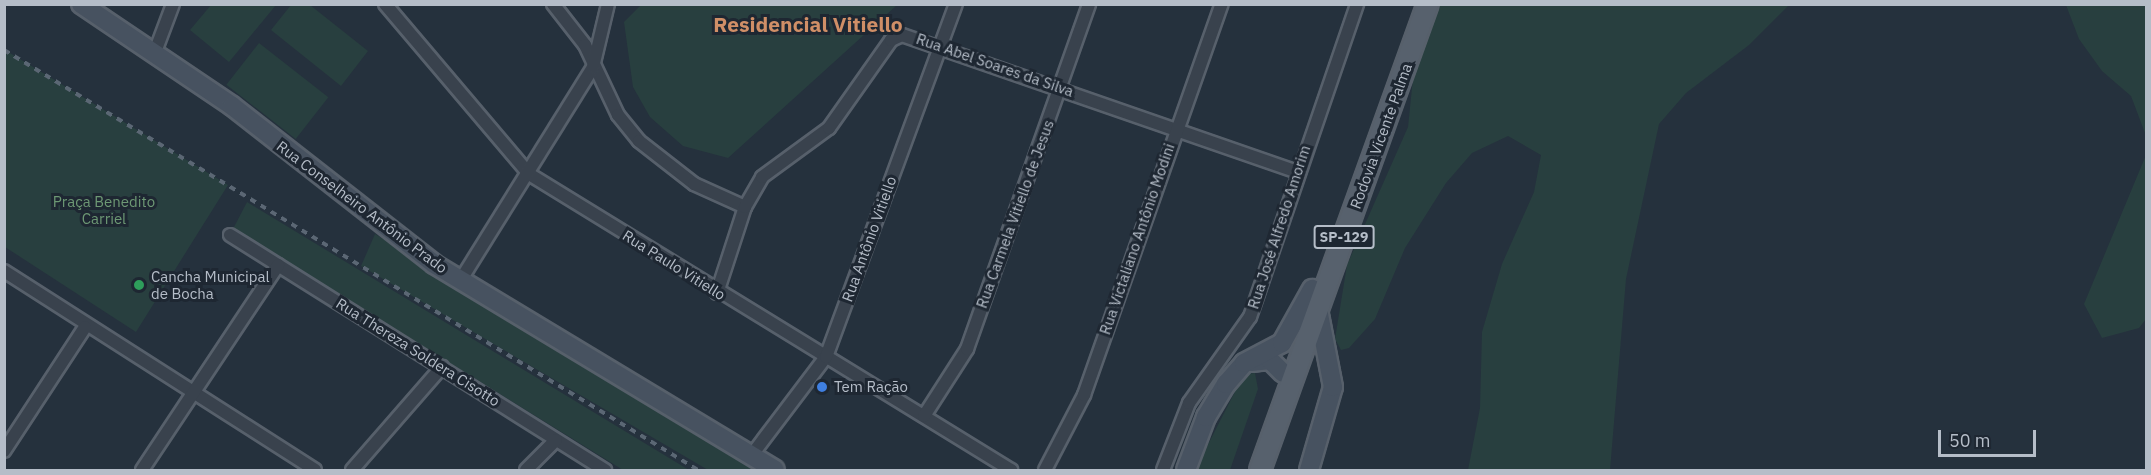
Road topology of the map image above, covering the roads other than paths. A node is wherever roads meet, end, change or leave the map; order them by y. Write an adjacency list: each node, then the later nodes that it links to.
1 (81, 4): 13 (main road, Rua Conselheiro Antônio Prado)
2 (173, 4): 13 (street)
3 (385, 4): 18 (street, Rua Paulo Vitiello)
4 (553, 4): 14 (street)
5 (608, 4): 14 (street)
6 (956, 4): 12 (street, Rua Antônio Vitiello)
7 (1089, 4): 15 (street, Rua Carmela Vitiello de Jesus)
8 (1222, 4): 16 (street, Rua Victaliano Antônio Modini)
9 (1357, 4): 17 (street, Rua José Alfredo Amorim)
10 (1415, 4): 24 (main road, Rodovia Vicente Palma / SP-129)
11 (1428, 4): 26 (main road, Rodovia Vicente Palma / SP-129)
12 (941, 46): 15 (street, Rua Abel Soares da Silva); 19 (street, Rua Abel Soares da Silva); 28 (street, Rua Antônio Vitiello)
13 (155, 52): 23 (main road, Rua Conselheiro Antônio Prado)
14 (593, 67): 18 (street); 19 (street)
15 (1060, 88): 16 (street, Rua Abel Soares da Silva); 34 (street, Rua Carmela Vitiello de Jesus)
16 (1175, 128): 17 (street, Rua Abel Soares da Silva); 45 (street, Rua Victaliano Antônio Modini)
17 (1295, 171): 46 (street, Rua José Alfredo Amorim)
18 (529, 174): 23 (street); 25 (street, Rua Paulo Vitiello)
19 (745, 207): 25 (street, Rua Abel Soares da Silva)
20 (230, 235): 21 (street, Rua Thereza Soldera Cisotto)
21 (278, 265): 30 (street, Rua Thereza Soldera Cisotto); 33 (street)
22 (4, 271): 27 (street)
23 (460, 281): 37 (main road, Rua Conselheiro Antônio Prado)
24 (1312, 289): 29 (main road); 31 (main road, Rodovia Vicente Palma / SP-129)
25 (717, 293): 28 (street, Rua Paulo Vitiello)
26 (1318, 309): 31 (main road, Rodovia Vicente Palma / SP-129); 32 (main road)
27 (85, 327): 33 (street); 36 (street)
28 (826, 357): 34 (street, Rua Paulo Vitiello); 37 (street, Rua Antônio Vitiello)
29 (1244, 363): 31 (main road); 47 (main road)
30 (442, 367): 35 (street, Rua Thereza Soldera Cisotto); 40 (street)
31 (1290, 371): 32 (main road); 48 (main road, SP-129); 49 (main road, Rodovia Vicente Palma / SP-129)
32 (1329, 376): 50 (main road)
33 (192, 394): 38 (street); 39 (street)
34 (924, 416): 44 (street, Rua Paulo Vitiello)
35 (556, 440): 41 (street); 42 (street, Rua Thereza Soldera Cisotto)
36 (4, 451)
37 (751, 456): 43 (main road, Rua Conselheiro Antônio Prado)
38 (142, 471)
39 (315, 471)
40 (352, 471)
41 (526, 471)
42 (605, 471)
43 (775, 471)
44 (1011, 471)
45 (1045, 471)
46 (1162, 471)
47 (1186, 471)
48 (1248, 471)
49 (1260, 471)
50 (1310, 471)

